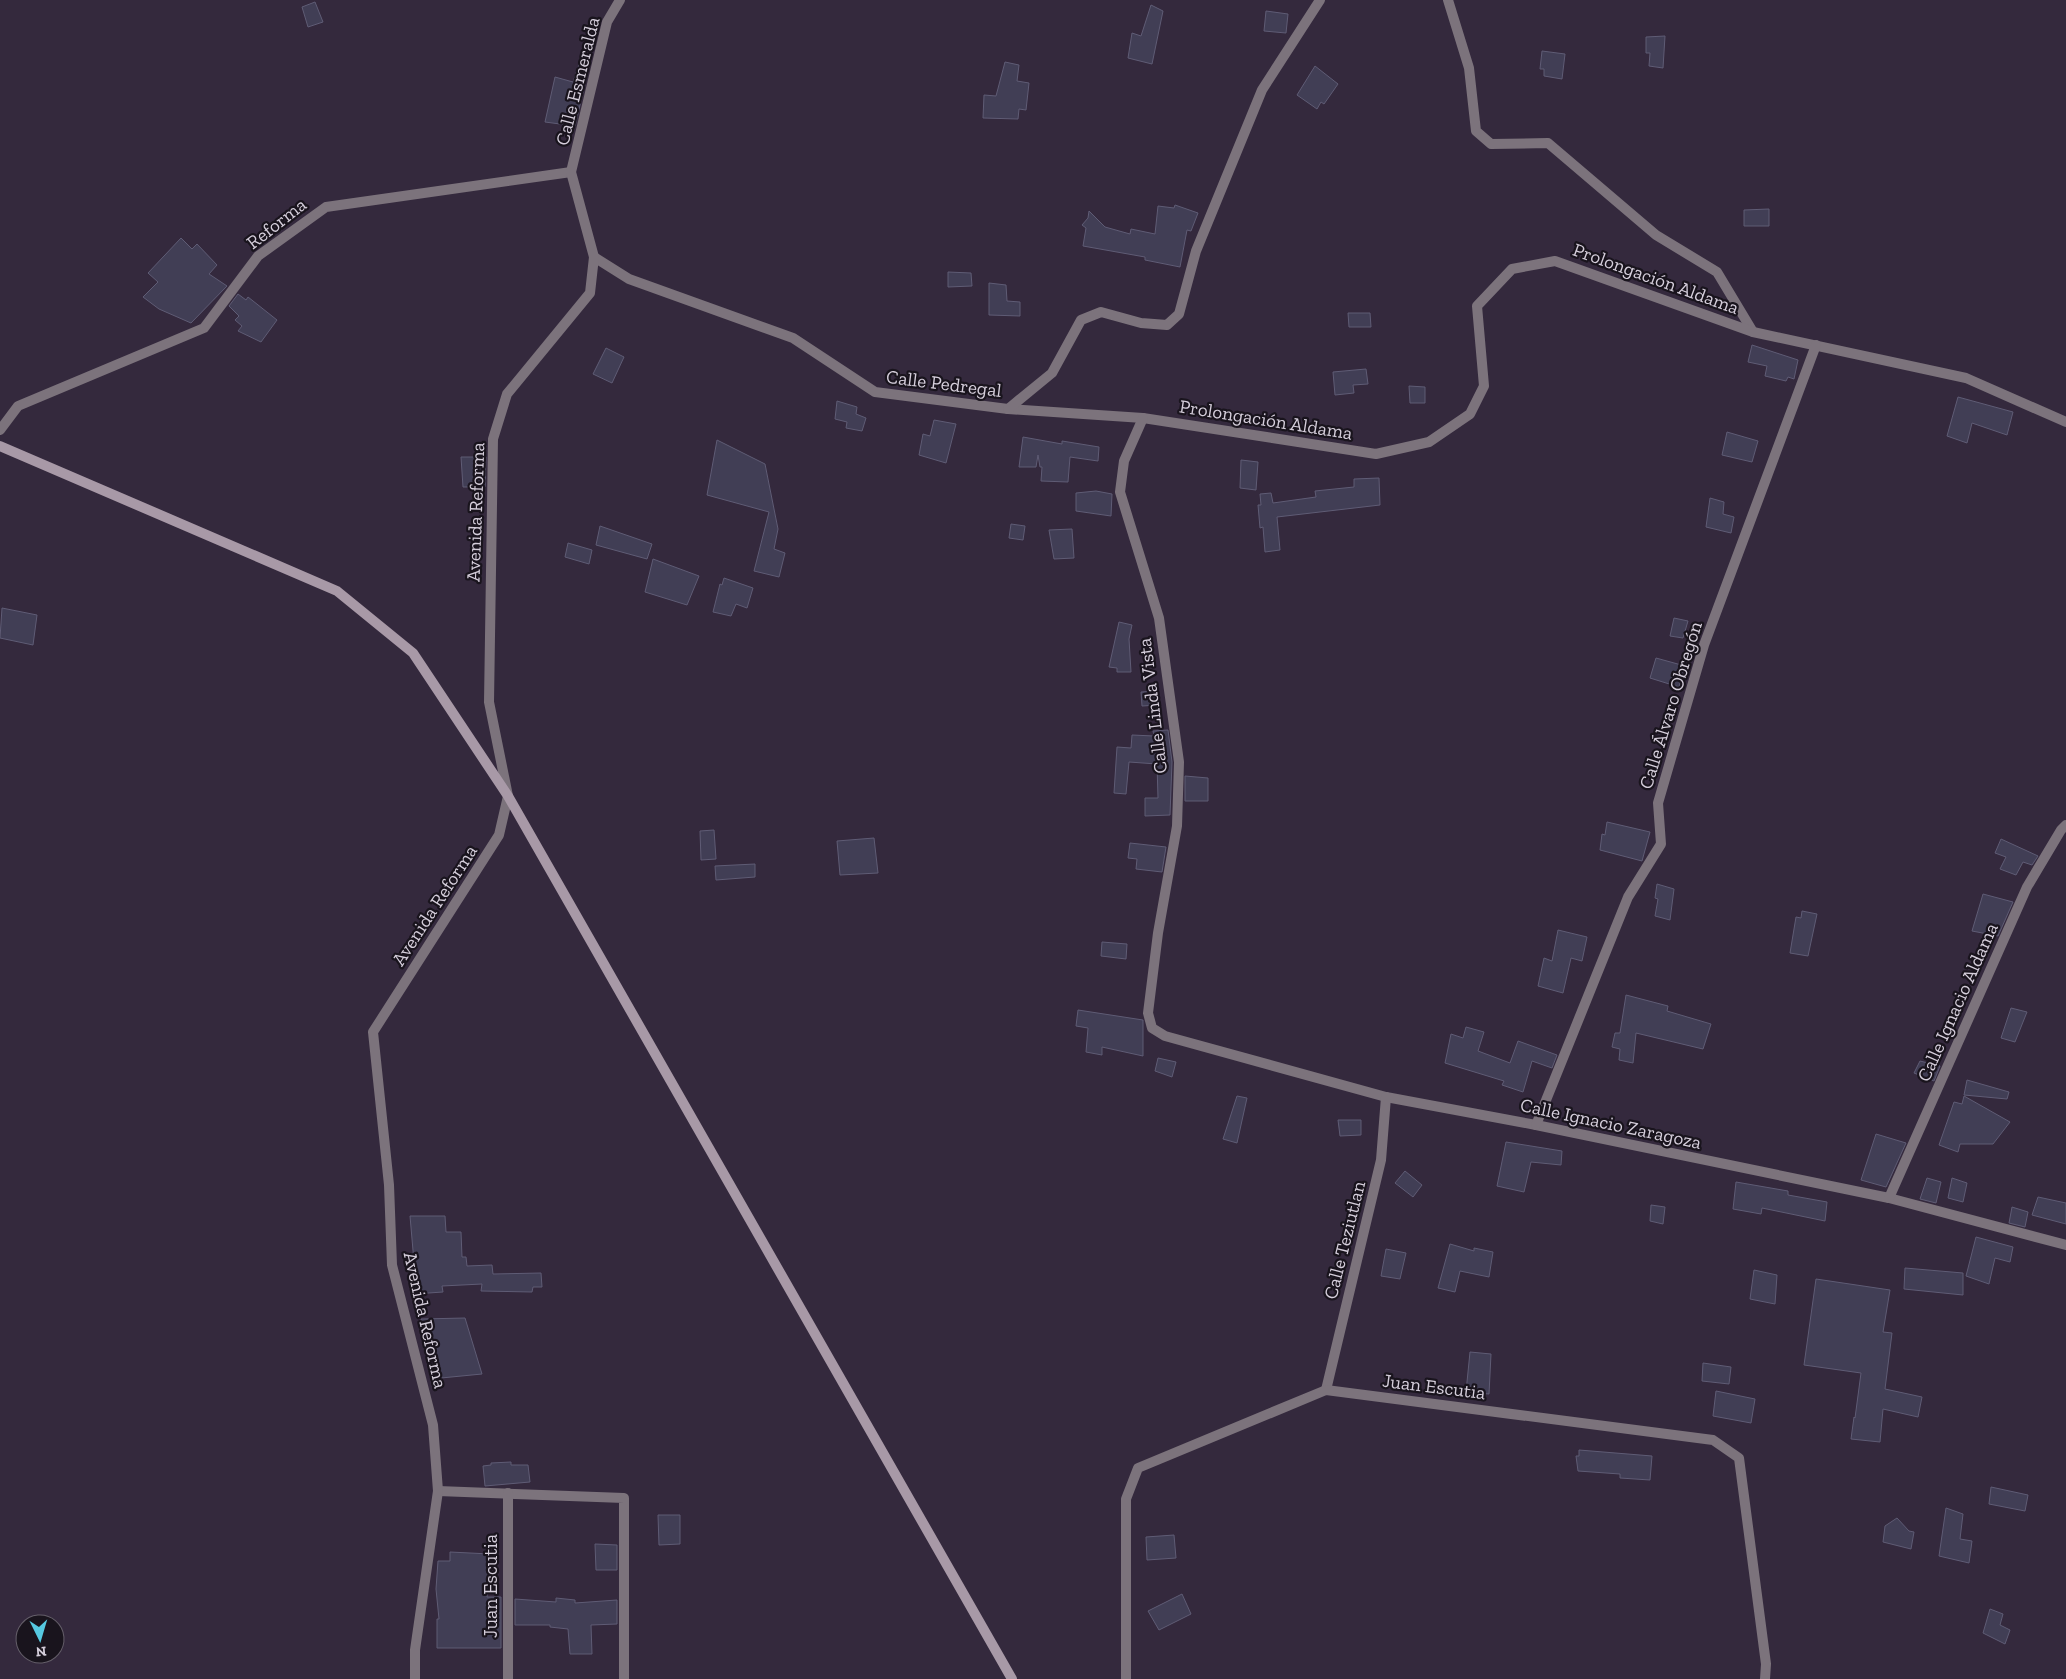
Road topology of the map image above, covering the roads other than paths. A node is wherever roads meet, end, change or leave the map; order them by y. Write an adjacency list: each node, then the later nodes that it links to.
1 (620, 0): 4 (street, Calle Esmeralda)
2 (1320, 0): 8 (street)
3 (1448, 0): 6 (street)
4 (572, 172): 5 (street, Avenida Reforma); 11 (street, Reforma)
5 (594, 257): 8 (street, Calle Pedregal); 13 (street, Avenida Reforma)
6 (1754, 332): 7 (street, Prolongación Aldama); 9 (street, Prolongación Aldama)
7 (1816, 345): 10 (street, Prolongación Aldama); 17 (street, Calle Álvaro Obregón)
8 (1008, 409): 9 (street, Calle Pedregal)
9 (1143, 418): 15 (street, Calle Linda Vista)
10 (2066, 422)
11 (0, 430)
12 (0, 446): 13 (main road)
13 (508, 796): 21 (street, Avenida Reforma); 26 (main road)
14 (2066, 825): 18 (street, Calle Ignacio Aldama)
15 (1152, 1028): 16 (street, Calle Ignacio Zaragoza)
16 (1386, 1097): 17 (street, Calle Ignacio Zaragoza); 20 (street, Calle Teziutlan)
17 (1536, 1125): 18 (street, Calle Ignacio Zaragoza)
18 (1889, 1198): 19 (street, Calle Ignacio Zaragoza)
19 (2066, 1245)
20 (1326, 1390): 27 (street, Juan Escutia); 28 (street, Juan Escutia)
21 (438, 1492): 22 (street); 23 (street, Avenida Reforma)
22 (508, 1493): 24 (street, Juan Escutia); 25 (street)
23 (415, 1679)
24 (508, 1679)
25 (624, 1679)
26 (1012, 1679)
27 (1126, 1679)
28 (1765, 1679)

